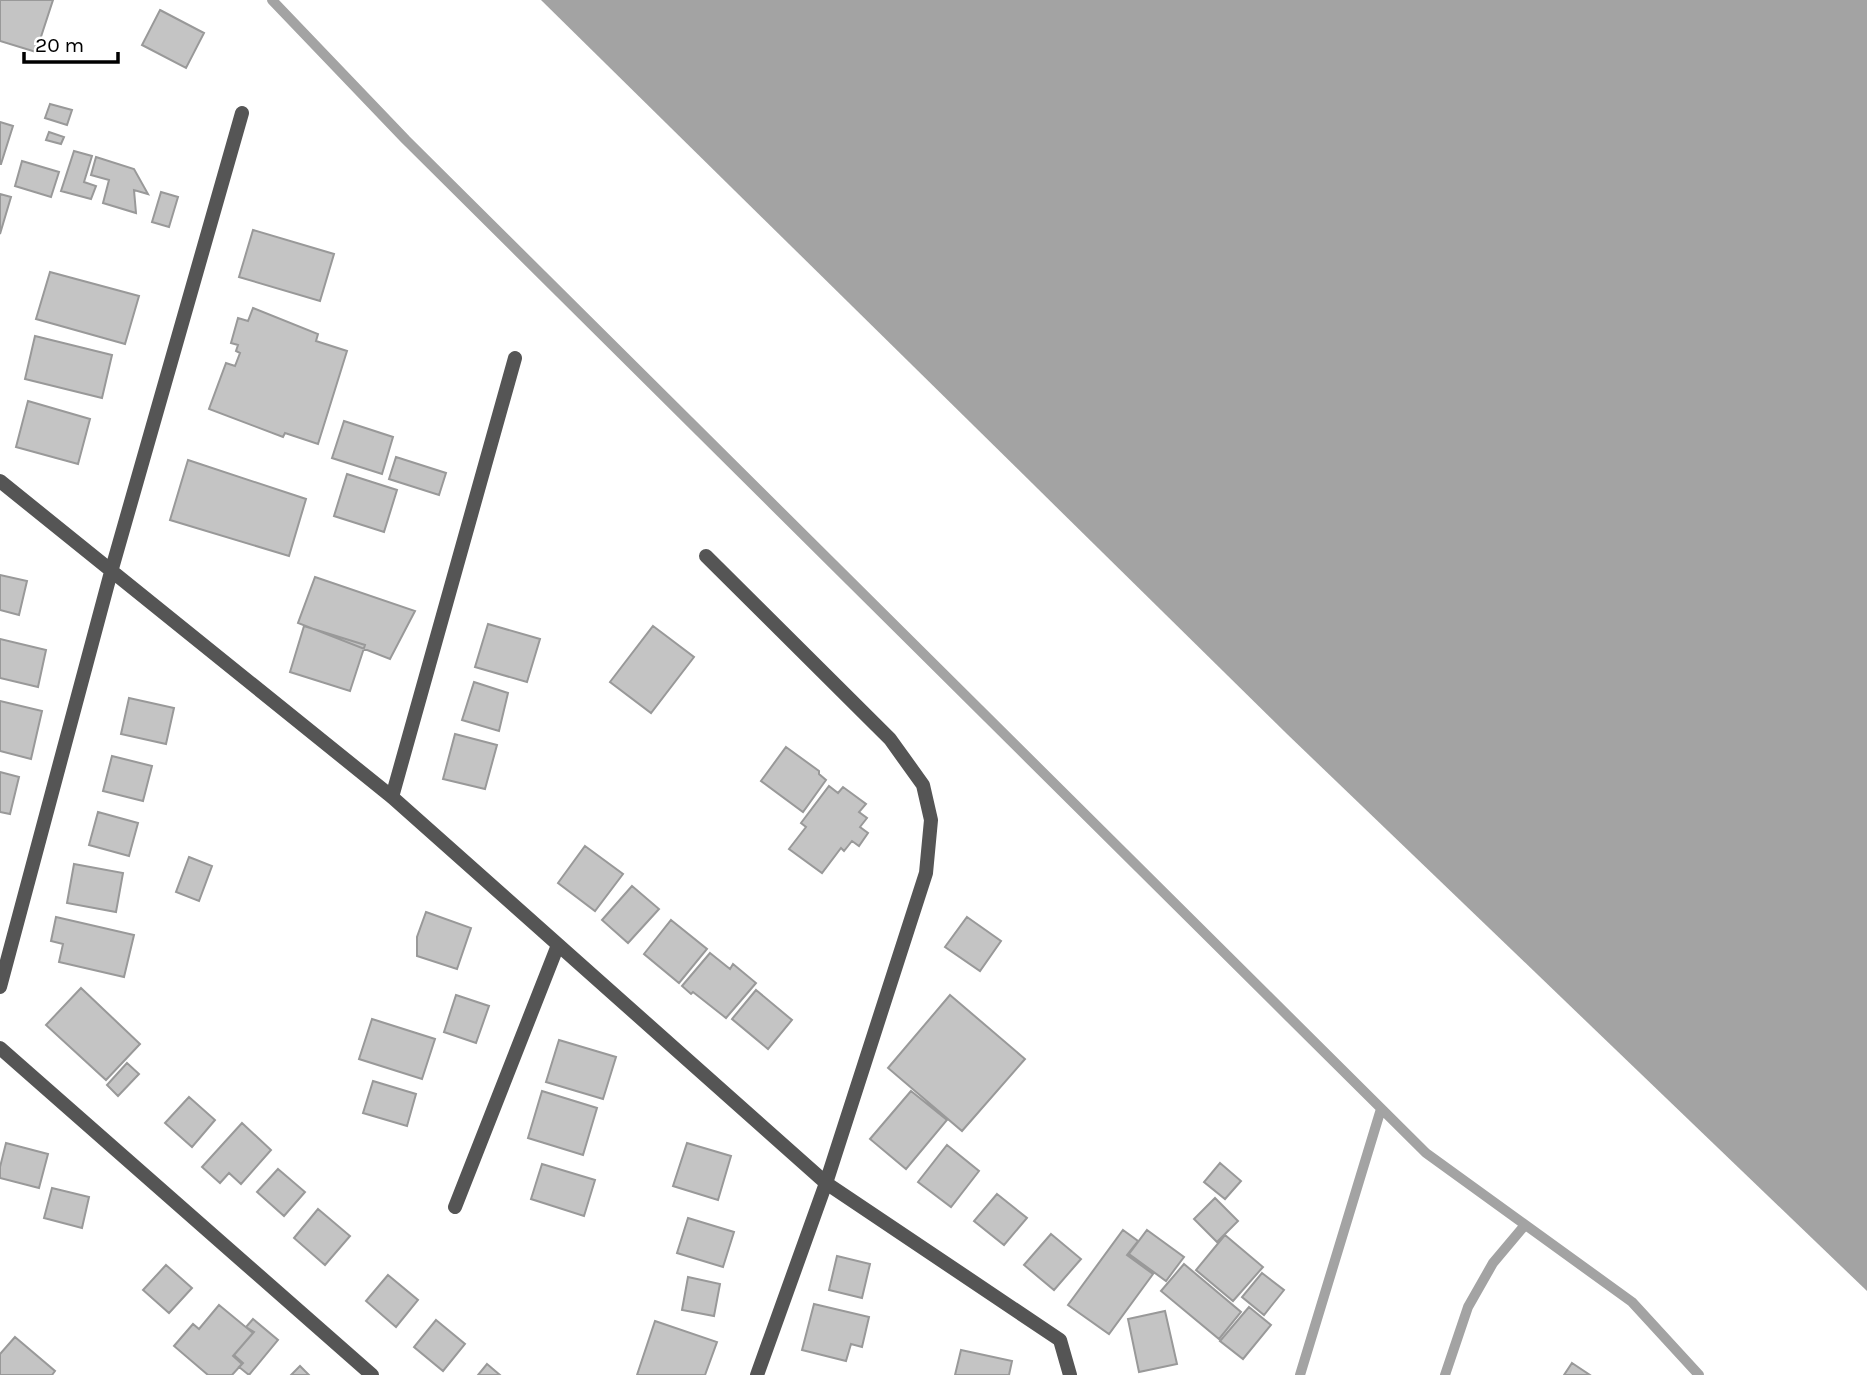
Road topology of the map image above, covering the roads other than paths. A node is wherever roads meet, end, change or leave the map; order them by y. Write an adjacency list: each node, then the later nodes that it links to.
1 (242, 113): 5 (street)
2 (515, 358): 6 (street)
3 (0, 481): 5 (street)
4 (706, 556): 10 (street)
5 (111, 572): 6 (street); 8 (street)
6 (392, 797): 7 (street)
7 (558, 944): 10 (street); 11 (street)
8 (0, 987)
9 (0, 1048): 12 (street)
10 (826, 1183): 13 (street); 14 (street)
11 (455, 1207)
12 (372, 1375)
13 (757, 1375)
14 (1070, 1375)

